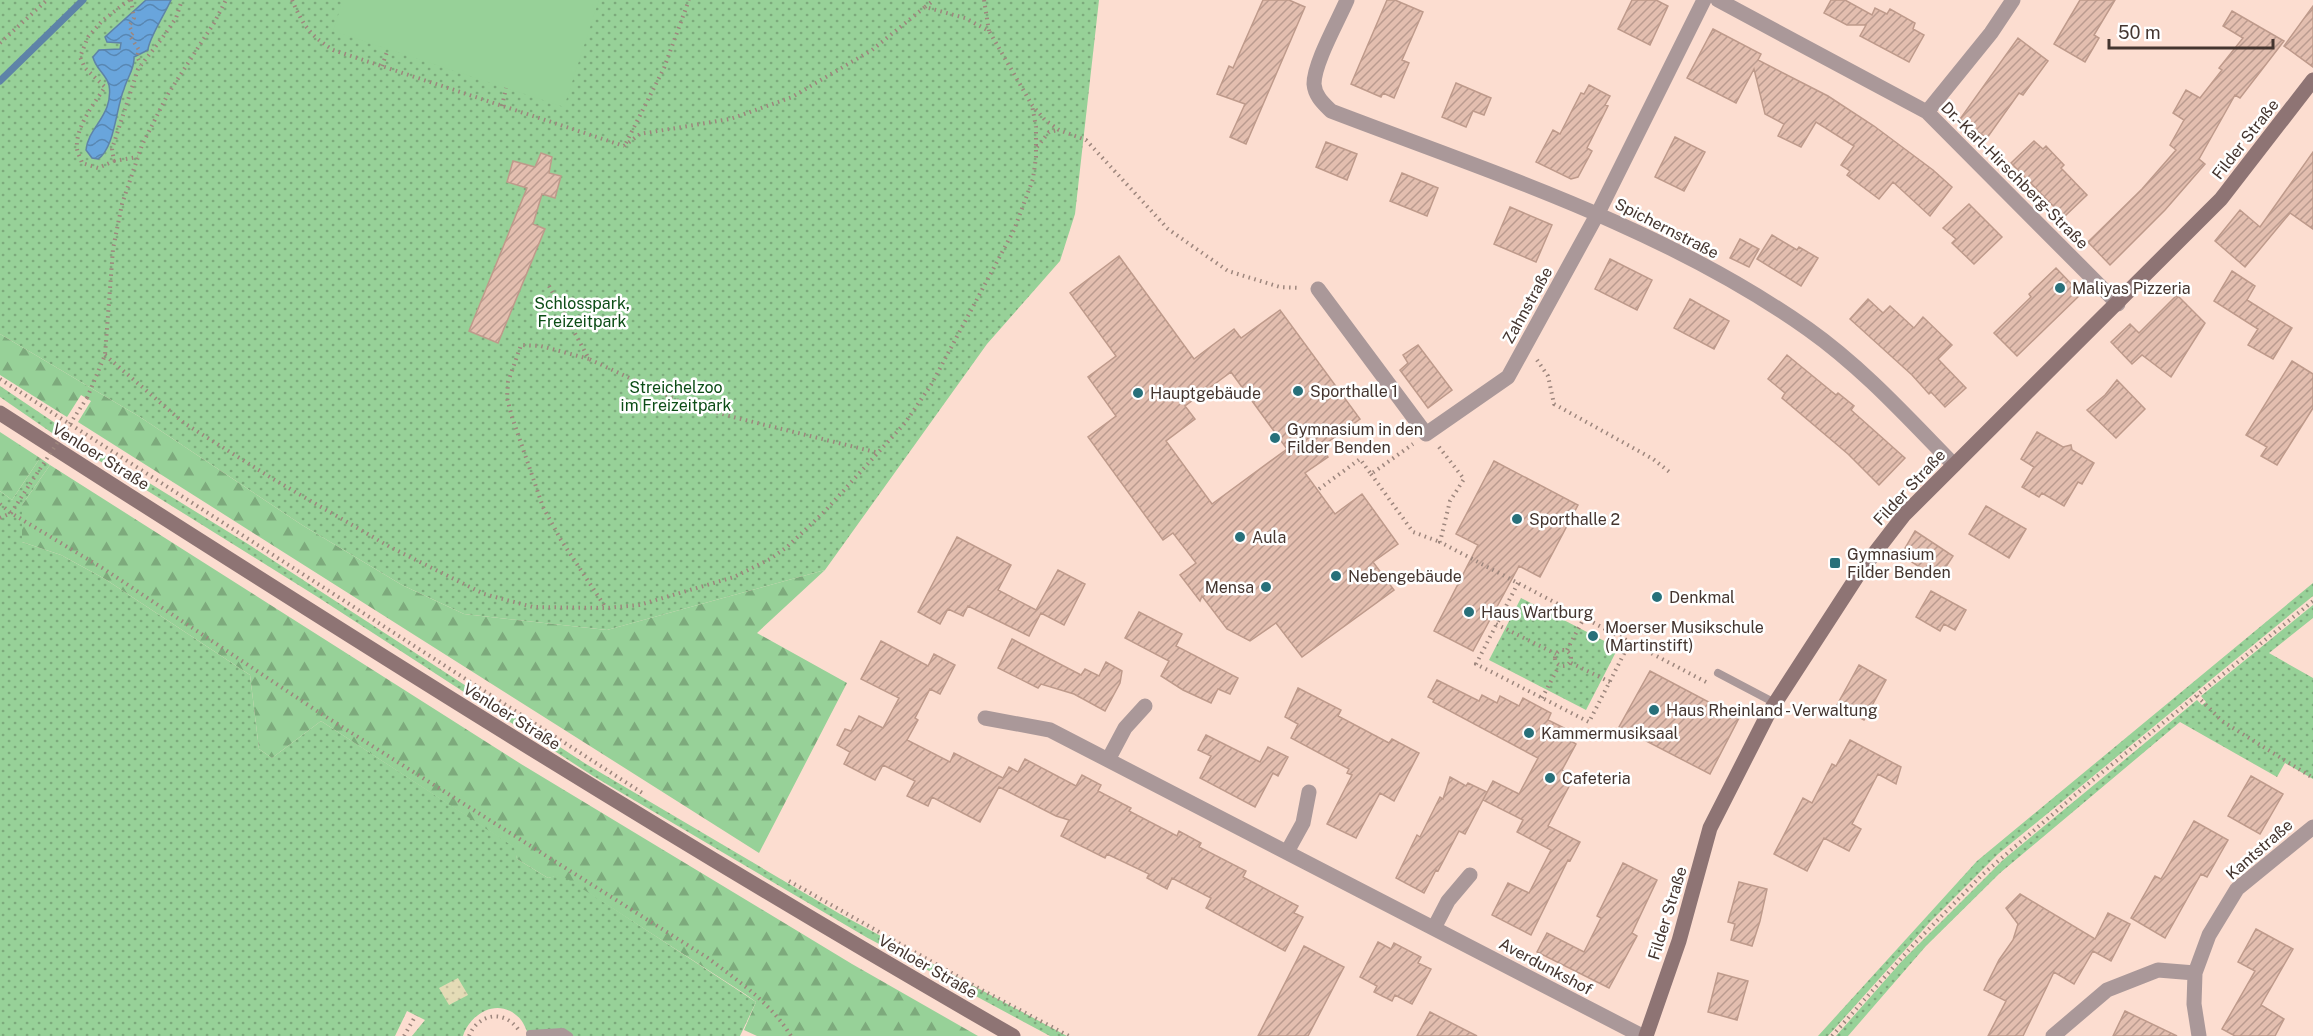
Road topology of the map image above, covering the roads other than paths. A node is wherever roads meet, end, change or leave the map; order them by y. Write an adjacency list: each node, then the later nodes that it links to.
1 (1347, 0): 7 (street, Spichernstraße)
2 (1704, 0): 7 (street, Zahnstraße)
3 (1718, 0): 6 (street, Dr.-Karl-Hirschberg-Straße)
4 (2013, 0): 6 (street)
5 (2313, 80): 9 (street, Filder Straße)
6 (1927, 112): 9 (street, Dr.-Karl-Hirschberg-Straße)
7 (1598, 213): 8 (street, Zahnstraße); 11 (street, Spichernstraße)
8 (1318, 289)
9 (2118, 304): 11 (street, Filder Straße)
10 (0, 413): 25 (street, Venloer Straße)
11 (1954, 465): 13 (street, Filder Straße)
12 (1718, 673): 13 (lane)
13 (1775, 703): 26 (street, Filder Straße)
14 (1144, 706): 16 (street)
15 (986, 718): 16 (street, Averdunkshof)
16 (1108, 759): 19 (street, Averdunkshof)
17 (1309, 792): 19 (street)
18 (2313, 827): 22 (street, Kantstraße)
19 (1287, 852): 21 (street, Averdunkshof)
20 (1470, 875): 21 (street)
21 (1434, 928): 26 (street, Averdunkshof)
22 (2195, 973): 27 (street); 28 (street, Kantstraße)
23 (530, 1034): 24 (lane)
24 (569, 1036)
25 (1013, 1036)
26 (1644, 1036)
27 (2053, 1036)
28 (2199, 1036)

